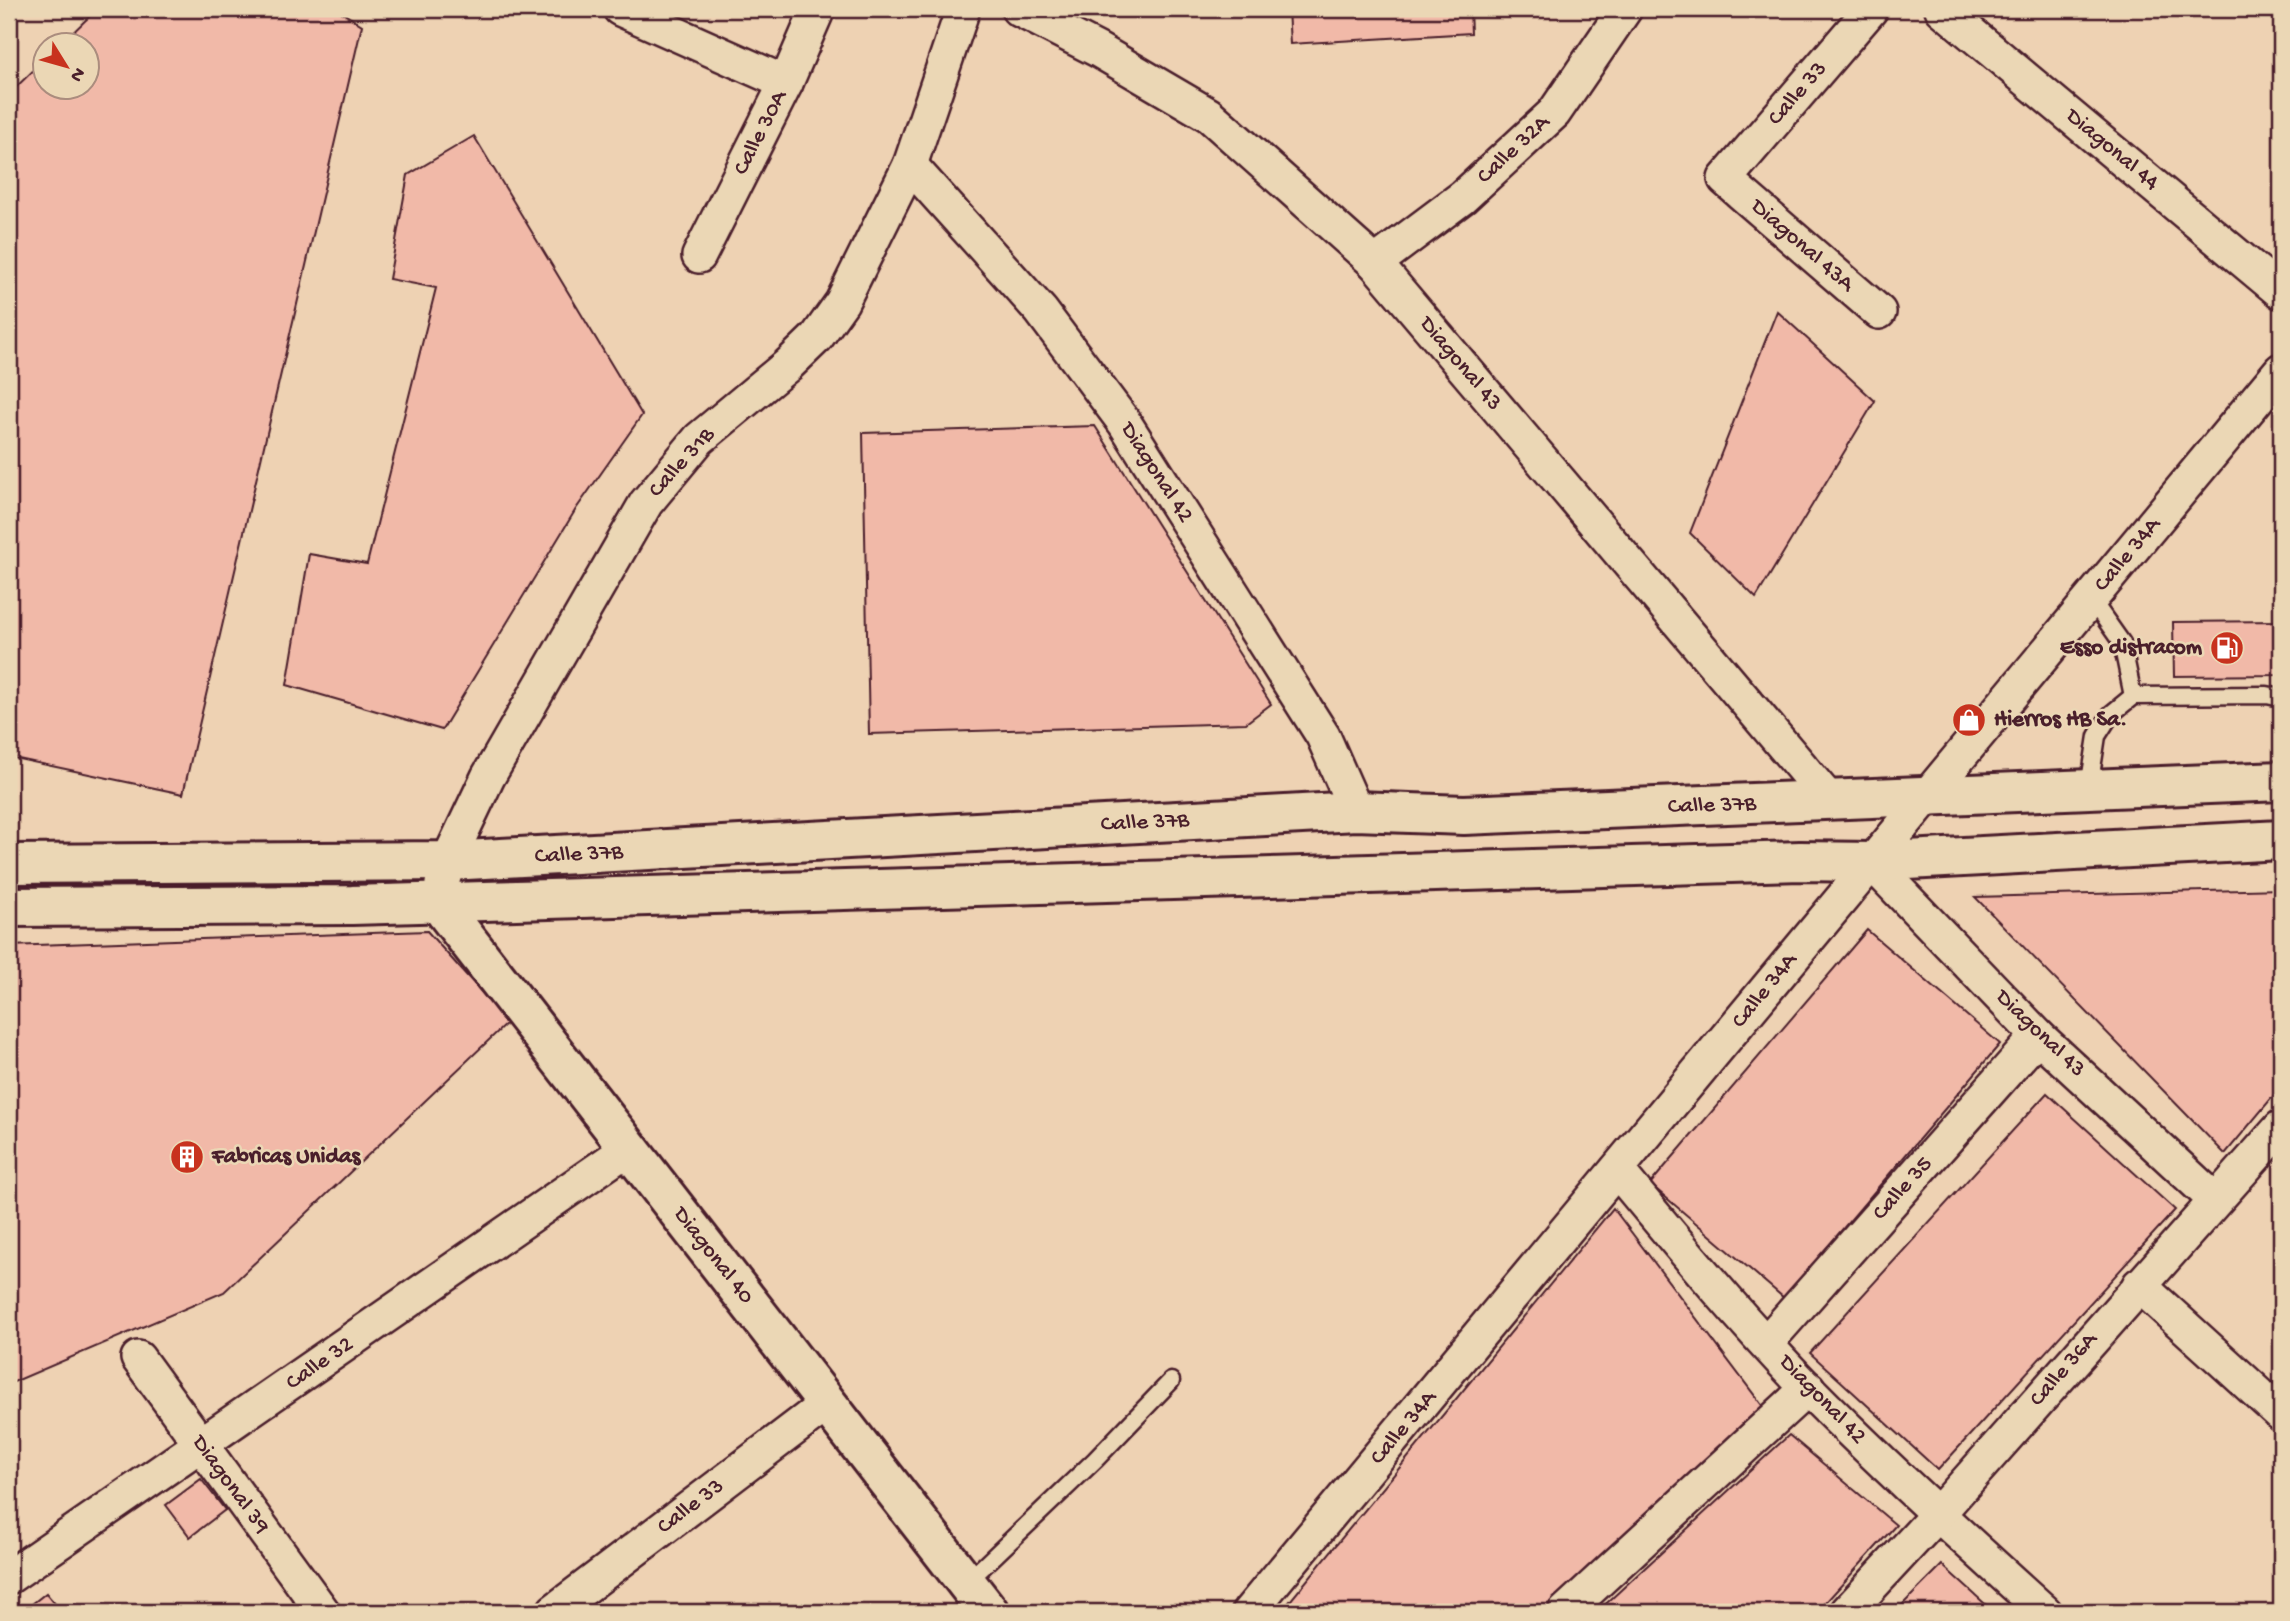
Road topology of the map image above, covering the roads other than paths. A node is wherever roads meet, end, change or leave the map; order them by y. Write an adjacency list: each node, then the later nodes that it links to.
1 (620, 9): 8 (street)
2 (818, 9): 8 (street, Calle 30A)
3 (963, 9): 9 (street, Calle 31B)
4 (1018, 9): 12 (street, Diagonal 43)
5 (1625, 9): 12 (street, Calle 32A)
6 (1871, 9): 10 (street, Calle 33)
7 (1942, 9): 13 (street, Diagonal 44)
8 (786, 83): 11 (street, Calle 30A)
9 (910, 165): 23 (street, Diagonal 42); 25 (street, Calle 31B)
10 (1724, 179): 14 (street, Diagonal 43A)
11 (699, 256)
12 (1375, 263): 22 (street, Diagonal 43)
13 (2281, 292)
14 (1879, 312)
15 (2281, 370): 16 (street, Calle 34A)
16 (2091, 599): 17 (lane); 21 (street, Calle 34A)
17 (2133, 696): 18 (lane); 20 (lane)
18 (2281, 698)
19 (2281, 781): 20 (main road, Calle 37B)
20 (2089, 788): 21 (main road, Calle 37B)
21 (1930, 793): 22 (main road, Calle 37B); 26 (street, Calle 34A)
22 (1831, 802): 23 (main road, Calle 37B)
23 (1356, 811): 25 (main road, Calle 37B)
24 (2281, 840): 26 (main road, Calle 37B)
25 (448, 862): 27 (main road, Calle 37B); 28 (street, Calle 31B)
26 (1871, 862): 28 (main road, Calle 37B); 30 (street, Diagonal 43); 33 (street, Calle 34A)
27 (9, 864)
28 (437, 901): 29 (main road, Calle 37B); 32 (main road, Diagonal 40)
29 (9, 907)
30 (2038, 1035): 34 (street, Diagonal 43); 36 (street, Calle 35)
31 (2281, 1128): 34 (street, Calle 36A)
32 (629, 1147): 40 (main road, Diagonal 40); 42 (street, Calle 32)
33 (1617, 1170): 36 (street, Diagonal 42); 49 (street, Calle 34A)
34 (2215, 1200): 35 (street, Calle 36A)
35 (2139, 1285): 41 (street); 43 (street, Calle 36A)
36 (1767, 1342): 39 (street, Diagonal 42)
37 (138, 1358): 42 (street, Diagonal 39)
38 (1171, 1381): 45 (lane)
39 (1808, 1388): 43 (street, Diagonal 42); 50 (street)
40 (828, 1403): 45 (main road, Diagonal 40); 46 (street, Calle 33)
41 (2281, 1414)
42 (201, 1446): 44 (street, Calle 32); 47 (street, Diagonal 39)
43 (1937, 1515): 51 (street, Calle 36A); 52 (street, Diagonal 42)
44 (9, 1577)
45 (966, 1583): 48 (main road, Diagonal 40)
46 (554, 1611)
47 (323, 1612)
48 (989, 1612)
49 (1249, 1612)
50 (1565, 1612)
51 (1847, 1612)
52 (2045, 1612)

